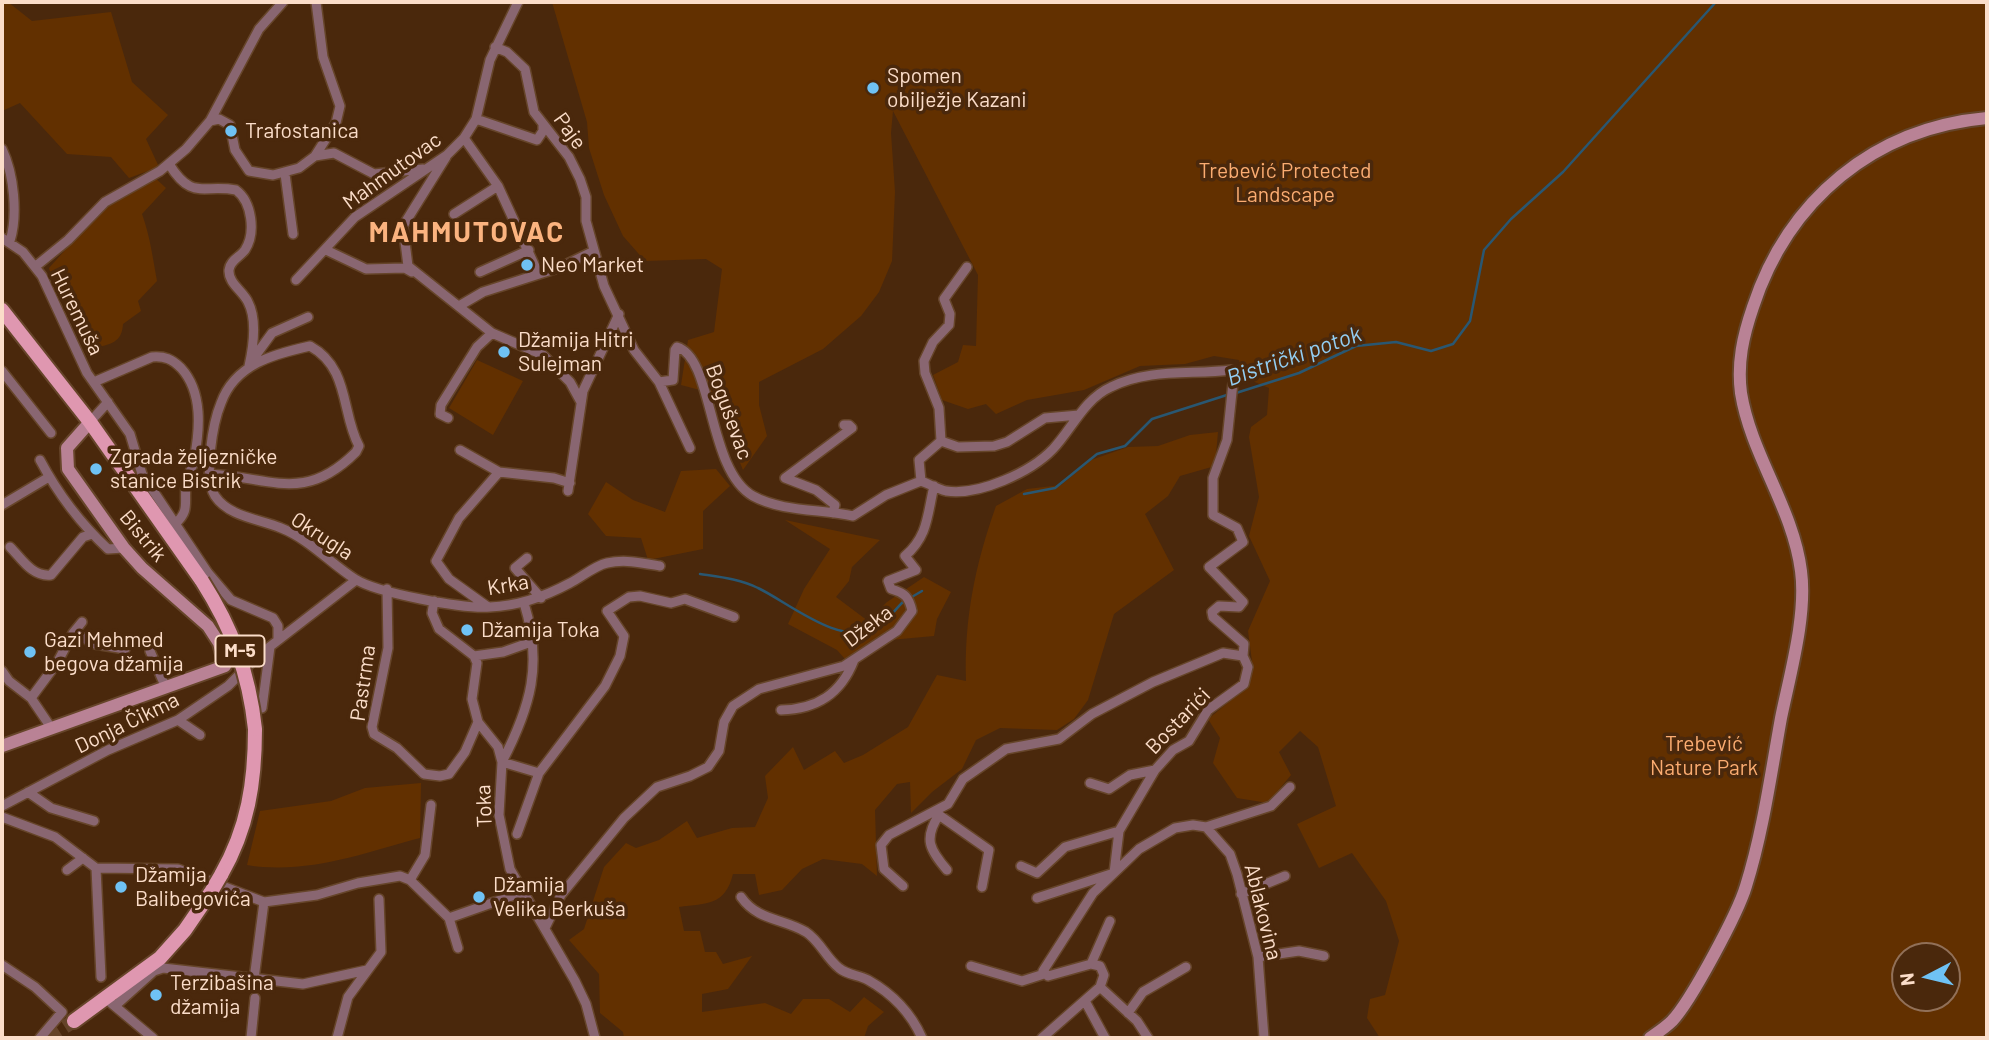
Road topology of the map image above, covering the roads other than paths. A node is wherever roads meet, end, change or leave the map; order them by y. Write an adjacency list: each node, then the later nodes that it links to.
1 (283, 2): 7 (street)
2 (316, 2): 12 (street)
3 (518, 2): 4 (street, Mahmutovac)
4 (495, 47): 6 (street, Mahmutovac); 8 (street, Paje)
5 (1987, 118): 153 (main road)
6 (476, 119): 8 (street); 9 (street, Mahmutovac)
7 (210, 121): 13 (street); 15 (street)
8 (543, 125): 22 (street, Paje)
9 (464, 138): 11 (street, Mahmutovac); 16 (street)
10 (2, 149): 19 (street)
11 (447, 155): 14 (street, Mahmutovac); 26 (street)
12 (315, 156): 14 (street); 15 (street)
13 (169, 164): 23 (street); 34 (street)
14 (428, 168): 20 (street, Mahmutovac)
15 (285, 174): 18 (street)
16 (498, 186): 17 (street); 21 (street)
17 (454, 214)
18 (293, 234)
19 (6, 239): 23 (street, Huremuša)
20 (326, 250): 26 (street); 28 (street, Mahmutovac)
21 (529, 250): 25 (street); 27 (street)
22 (594, 251): 27 (street); 31 (street, Paje)
23 (36, 266): 37 (street, Huremuša)
24 (967, 267): 45 (street)
25 (480, 272)
26 (414, 273): 29 (street)
27 (538, 273): 29 (street)
28 (296, 280)
29 (459, 306): 33 (street)
30 (2, 310): 42 (main road, M-5)
31 (619, 314): 36 (street, Paje); 39 (street)
32 (308, 317): 34 (street)
33 (492, 333): 39 (street); 41 (street)
34 (249, 366): 50 (street, Okrugla); 50 (street, Okrugla)
35 (2, 371): 44 (street)
36 (659, 382): 46 (street, Paje); 56 (street, Boguševac)
37 (94, 383): 38 (street, Huremuša); 49 (street)
38 (108, 402): 42 (street); 57 (street, Huremuša)
39 (581, 402): 51 (street)
40 (1079, 415): 45 (street); 54 (street); 79 (street)
41 (448, 418)
42 (90, 422): 60 (main road, Bistrik); 140 (main road, M-5, bridge)
43 (844, 425): 56 (street)
44 (51, 433)
45 (941, 441): 53 (street)
46 (690, 449)
47 (460, 450): 51 (street)
48 (40, 460): 52 (street)
49 (194, 463): 50 (street, Okrugla); 57 (street)
50 (209, 469): 63 (street, Okrugla)
51 (499, 472): 68 (street)
52 (49, 477): 55 (street); 58 (street)
53 (921, 481): 54 (street); 56 (street, Boguševac)
54 (934, 486): 80 (street, Džeka)
55 (2, 505)
56 (833, 513)
57 (175, 524): 72 (street, Huremuša)
58 (92, 534): 59 (street); 60 (street)
59 (10, 547)
60 (124, 548): 81 (main road, Bistrik)
61 (527, 558): 65 (street)
62 (660, 566): 65 (street, Krka)
63 (356, 580): 64 (street, Krka); 72 (street, Donja Čikma)
64 (387, 589): 66 (street, Krka); 95 (street, Pastrma)
65 (541, 598): 67 (street, Krka)
66 (433, 601): 68 (street, Krka); 78 (street)
67 (524, 603): 68 (street, Krka); 73 (street)
68 (488, 607)
69 (734, 617): 94 (street)
70 (82, 622): 71 (street)
71 (73, 633): 75 (street); 84 (street)
72 (278, 639): 74 (street, Donja Čikma)
73 (534, 641): 78 (street); 92 (street)
74 (270, 648): 77 (street, Donja Čikma); 85 (street)
75 (125, 649)
76 (150, 651): 83 (street)
77 (259, 655): 81 (street); 87 (street, Donja Čikma)
78 (474, 656): 88 (street)
79 (1242, 656): 93 (street, Bostarići); 101 (street, Bostarići)
80 (855, 659): 86 (street); 125 (street, Džeka)
81 (225, 666): 83 (main road)
82 (2, 671): 84 (street)
83 (166, 688): 89 (main road)
84 (31, 698): 89 (street)
85 (261, 708)
86 (781, 710)
87 (178, 720): 90 (street); 98 (street, Donja Čikma)
88 (478, 722): 92 (street, Toka); 95 (street, Toka)
89 (52, 729): 91 (main road)
90 (200, 735)
91 (2, 746)
92 (502, 762): 94 (street); 117 (street, Toka)
93 (1155, 770): 96 (street); 105 (street, Bostarići)
94 (539, 773): 106 (street)
95 (449, 774)
96 (1090, 783)
97 (1290, 787): 104 (street)
98 (28, 792): 99 (street, Donja Čikma); 103 (street)
99 (2, 806)
100 (431, 806): 114 (street)
101 (936, 813): 111 (street); 115 (street, Bostarići); 116 (street)
102 (2, 817): 107 (street)
103 (94, 821)
104 (1206, 827): 112 (street); 118 (street, Ablakovina)
105 (1119, 831): 108 (street); 112 (street, Bostarići)
106 (516, 834)
107 (83, 858): 109 (street); 110 (street)
108 (1021, 866)
109 (96, 868): 122 (street); 135 (street)
110 (67, 870)
111 (947, 870)
112 (1114, 873): 120 (street); 134 (street)
113 (1285, 876): 118 (street)
114 (410, 880): 122 (street); 123 (street)
115 (903, 886)
116 (982, 887)
117 (523, 892): 123 (street); 125 (street, Toka)
118 (1241, 894): 128 (street, Ablakovina)
119 (741, 897): 148 (street)
120 (1037, 898)
121 (379, 899): 133 (street)
122 (264, 902): 136 (street)
123 (449, 918): 126 (street)
124 (1110, 922): 129 (street)
125 (545, 928): 147 (street, Toka)
126 (458, 948)
127 (1324, 956): 128 (street)
128 (1258, 957): 152 (street, Ablakovina)
129 (1091, 964): 134 (street); 137 (street)
130 (2, 965): 143 (street)
131 (971, 967): 134 (street)
132 (1186, 967): 141 (street)
133 (367, 970): 136 (street); 146 (street)
134 (1044, 974)
135 (101, 977)
136 (254, 979): 140 (street)
137 (1100, 987): 139 (street); 141 (street)
138 (255, 998): 145 (street)
139 (1085, 1001): 149 (street); 150 (street)
140 (111, 1003): 142 (main road, M-5); 144 (street)
141 (1128, 1013): 151 (street)
142 (74, 1021)
143 (40, 1038)
144 (153, 1038)
145 (251, 1038)
146 (337, 1038)
147 (595, 1038)
148 (922, 1038)
149 (1042, 1038)
150 (1105, 1038)
151 (1148, 1038)
152 (1264, 1038)
153 (1650, 1038)

